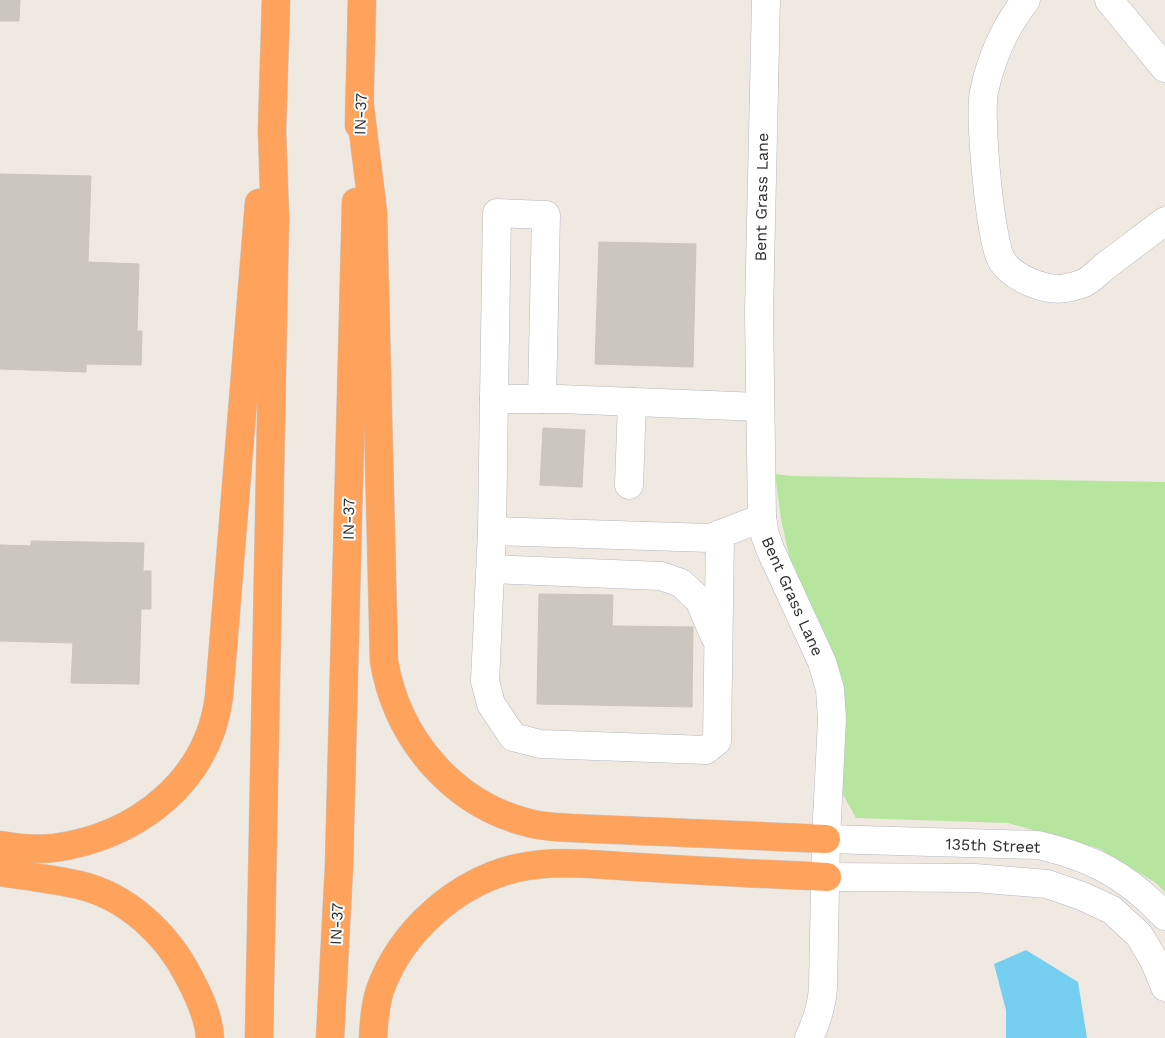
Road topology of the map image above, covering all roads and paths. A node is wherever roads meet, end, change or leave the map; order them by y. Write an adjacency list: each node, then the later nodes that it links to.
1 (276, 0): 8 (highway)
2 (362, 0): 7 (highway, IN-37)
3 (766, 0): 13 (street, Bent Grass Lane)
4 (1026, 0): 9 (street)
5 (1108, 0): 6 (street)
6 (1165, 68)
7 (360, 107): 20 (highway); 28 (highway, IN-37)
8 (272, 131): 21 (highway); 27 (highway)
9 (1165, 221)
10 (494, 399): 11 (street); 11 (street); 16 (street)
11 (542, 399): 12 (street)
12 (632, 402): 13 (street); 14 (street)
13 (760, 407): 15 (street, Bent Grass Lane)
14 (629, 485)
15 (762, 518): 17 (street); 20 (street, Bent Grass Lane)
16 (492, 531): 17 (street); 18 (street)
17 (720, 534): 19 (street)
18 (491, 569): 19 (street); 19 (street)
19 (718, 645)
20 (826, 839): 23 (street, Bent Grass Lane); 24 (street, 135th Street)
21 (0, 845)
22 (0, 872): 26 (highway)
23 (827, 877): 25 (street, 135th Street); 29 (highway); 30 (street, Bent Grass Lane)
24 (1165, 916)
25 (1165, 987)
26 (210, 1038)
27 (259, 1038)
28 (330, 1038)
29 (373, 1038)
30 (808, 1038)

